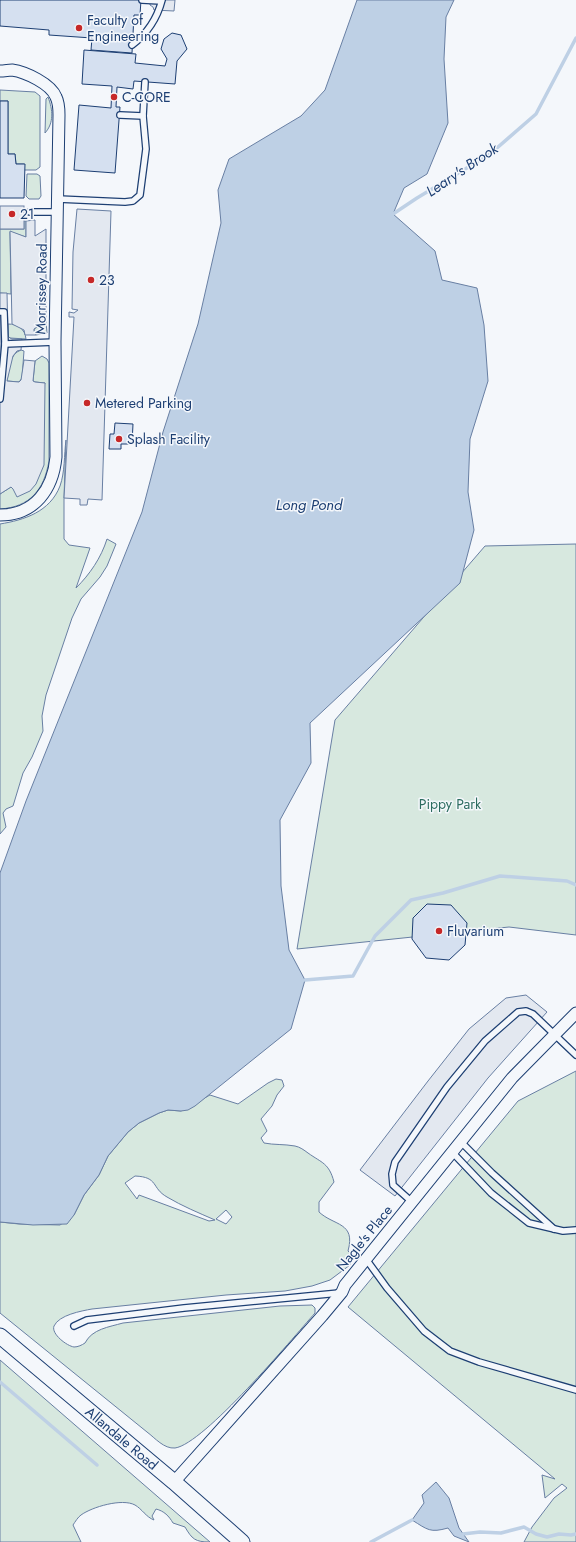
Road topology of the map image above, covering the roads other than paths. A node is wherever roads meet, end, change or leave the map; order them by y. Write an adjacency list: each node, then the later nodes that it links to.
1 (142, 0): 2 (lane)
2 (161, 0): 3 (lane)
3 (132, 45)
4 (0, 71): 8 (street, Morrissey Road)
5 (145, 82): 7 (lane)
6 (120, 115): 7 (lane)
7 (144, 116): 8 (lane)
8 (58, 199): 10 (street, Morrissey Road)
9 (30, 212): 10 (lane)
10 (58, 212): 12 (street, Morrissey Road)
11 (0, 312): 13 (lane)
12 (55, 342): 13 (lane); 15 (street, Morrissey Road)
13 (4, 344): 14 (lane)
14 (0, 399)
15 (0, 515)
16 (576, 1014): 17 (street, Nagle's Place)
17 (554, 1034): 18 (lane); 19 (street, Nagle's Place); 21 (lane)
18 (576, 1055)
19 (461, 1142): 20 (street, Nagle's Place); 22 (lane)
20 (452, 1152): 21 (street, Nagle's Place); 22 (lane)
21 (412, 1202): 24 (street, Nagle's Place)
22 (554, 1229): 23 (lane)
23 (576, 1230)
24 (366, 1259): 25 (street, Nagle's Place); 28 (lane)
25 (342, 1292): 26 (lane); 29 (street, Nagle's Place)
26 (74, 1326)
27 (0, 1336): 29 (main road, Allandale Road)
28 (576, 1390)
29 (174, 1482): 30 (main road, Allandale Road)
30 (242, 1542)

